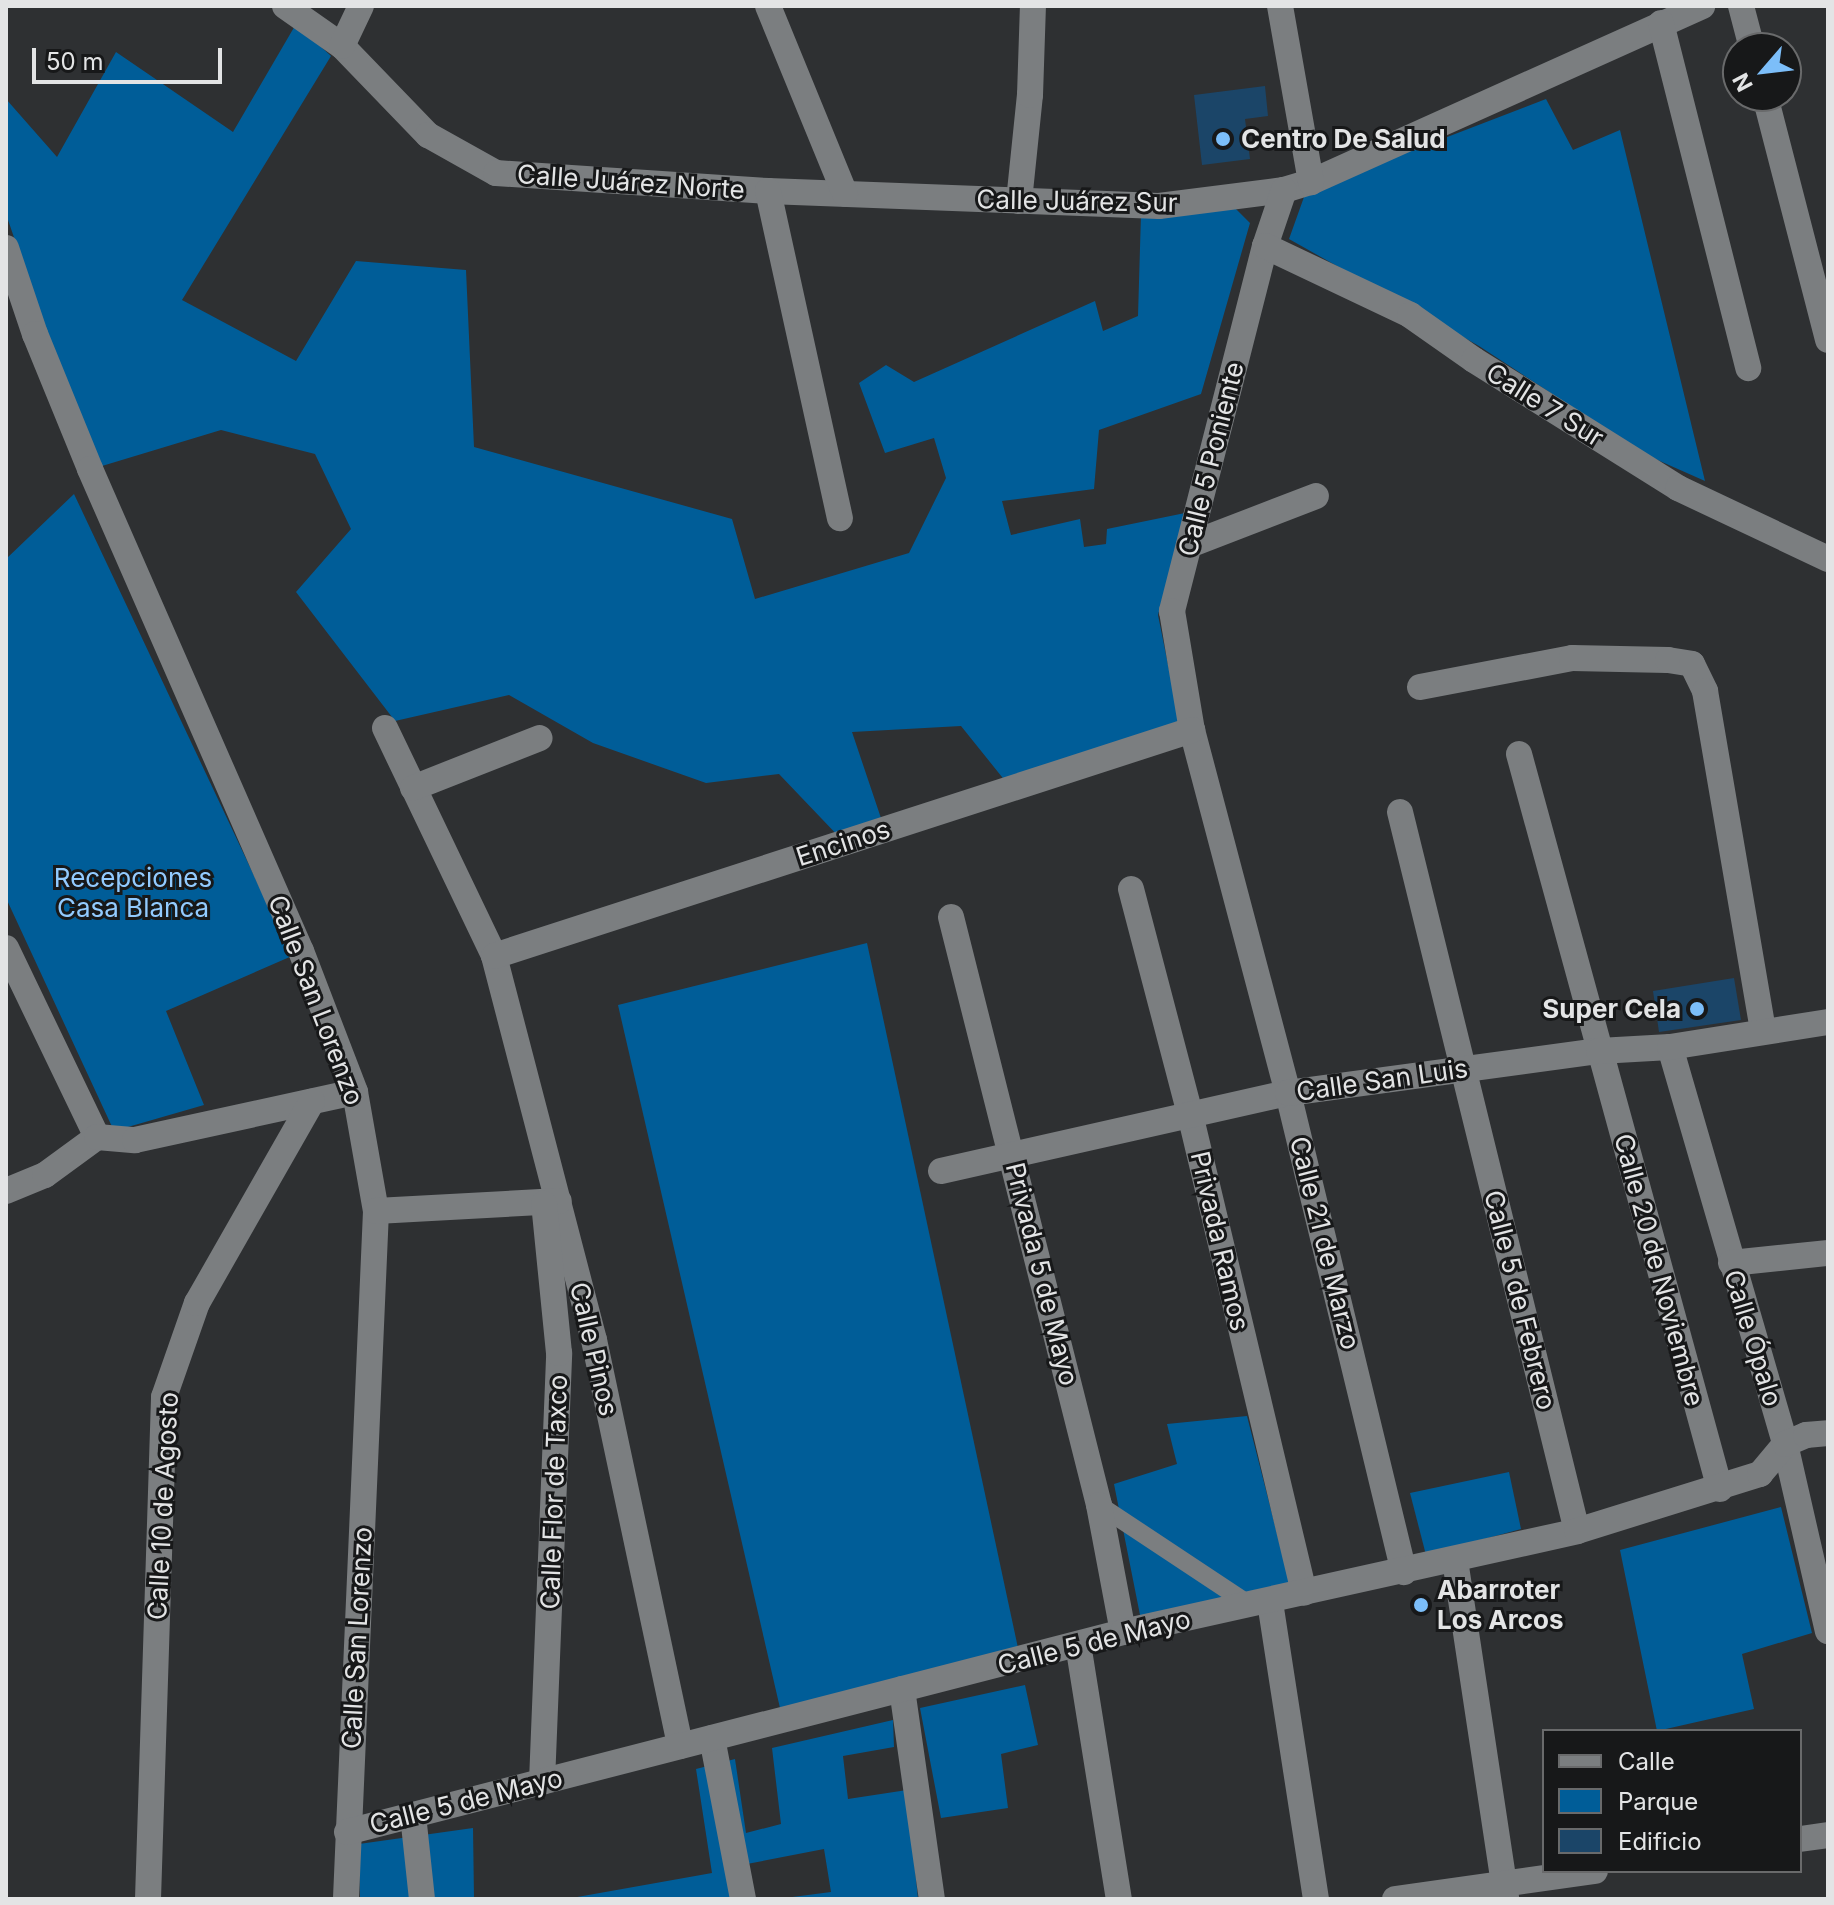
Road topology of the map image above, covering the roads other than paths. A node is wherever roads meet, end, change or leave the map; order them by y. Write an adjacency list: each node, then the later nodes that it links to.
1 (285, 6): 10 (street, Calle Juárez Norte)
2 (361, 6): 10 (street)
3 (768, 6): 15 (street)
4 (1033, 6): 16 (street)
5 (1280, 6): 12 (street)
6 (1702, 6): 8 (street, Calle Juárez Sur)
7 (1741, 6): 9 (street)
8 (1661, 23): 12 (street, Calle Juárez Sur); 20 (street)
9 (1748, 32)
10 (342, 46): 14 (street, Calle Juárez Norte)
11 (1769, 112): 19 (street)
12 (1311, 182): 13 (street, Calle Juárez Sur)
13 (1284, 190): 16 (street, Calle Juárez Sur); 17 (street, Calle 5 Poniente)
14 (768, 191): 15 (street, Calle Juárez Norte); 22 (street)
15 (845, 194): 16 (street, Calle Juárez Sur)
16 (1019, 201)
17 (1265, 246): 23 (street, Calle 5 Poniente); 24 (street, Calle 7 Sur)
18 (6, 248): 41 (street, Calle San Lorenzo)
19 (1826, 328)
20 (1748, 368)
21 (1316, 496): 23 (street)
22 (840, 518)
23 (1189, 545): 27 (street, Calle 5 Poniente)
24 (1828, 559)
25 (1420, 687): 37 (street)
26 (385, 728): 30 (street, Calle Pinos)
27 (1192, 730): 35 (street, Encinos); 42 (street, Calle 21 de Marzo)
28 (540, 738): 30 (street)
29 (1519, 754): 39 (street, Calle 20 de Noviembre)
30 (413, 788): 35 (street, Calle Pinos)
31 (1400, 812): 40 (street, Calle 5 de Febrero)
32 (1131, 889): 44 (street, Privada Ramos)
33 (951, 917): 46 (street, Privada 5 de Mayo)
34 (6, 948): 45 (street)
35 (494, 956): 49 (street, Calle Pinos)
36 (1828, 1022): 37 (street, Calle San Luis)
37 (1763, 1030): 38 (street, Calle San Luis)
38 (1670, 1047): 39 (street, Calle San Luis); 52 (street, Calle Ópalo)
39 (1599, 1051): 40 (street, Calle San Luis); 55 (street, Calle 20 de Noviembre)
40 (1463, 1070): 42 (street, Calle San Luis); 57 (street, Calle 5 de Febrero)
41 (355, 1092): 43 (street); 50 (street, Calle San Lorenzo)
42 (1288, 1093): 44 (street, Calle San Luis); 59 (street, Calle 21 de Marzo)
43 (312, 1101): 45 (street); 75 (street, Calle 10 de Agosto)
44 (1190, 1114): 46 (street, Calle San Luis); 60 (street, Privada Ramos)
45 (97, 1137): 48 (street)
46 (1014, 1156): 47 (street, Calle San Luis); 56 (street, Privada 5 de Mayo)
47 (941, 1171)
48 (6, 1191)
49 (551, 1202): 50 (street); 67 (street, Calle Pinos); 68 (street, Calle Flor de Taxco)
50 (376, 1211): 70 (street, Calle San Lorenzo)
51 (1828, 1253): 52 (street)
52 (1731, 1263): 54 (street, Calle Ópalo)
53 (1828, 1433): 54 (street)
54 (1785, 1444): 55 (street, Calle 5 de Mayo); 62 (street, Calle Ópalo)
55 (1720, 1489): 57 (street, Calle 5 de Mayo)
56 (1099, 1505): 61 (street); 63 (street, Privada 5 de Mayo)
57 (1577, 1531): 58 (street, Calle 5 de Mayo)
58 (1455, 1560): 59 (street, Calle 5 de Mayo); 74 (street)
59 (1404, 1572): 60 (street, Calle 5 de Mayo)
60 (1304, 1593): 61 (street, Calle 5 de Mayo)
61 (1260, 1603): 63 (street, Calle 5 de Mayo); 81 (street)
62 (1828, 1631)
63 (1123, 1632): 64 (street, Calle 5 de Mayo)
64 (1078, 1644): 65 (street, Calle 5 de Mayo); 80 (street)
65 (902, 1689): 66 (street, Calle 5 de Mayo); 79 (street)
66 (712, 1738): 67 (street, Calle 5 de Mayo); 78 (street)
67 (680, 1746): 68 (street, Calle 5 de Mayo)
68 (542, 1782): 69 (street, Calle 5 de Mayo)
69 (413, 1815): 70 (street, Calle 5 de Mayo); 77 (street)
70 (347, 1832): 76 (street, Calle San Lorenzo)
71 (1828, 1835): 72 (street)
72 (1802, 1839)
73 (1587, 1873): 74 (street)
74 (1506, 1892): 82 (street)
75 (148, 1899)
76 (346, 1899)
77 (422, 1899)
78 (743, 1899)
79 (932, 1899)
80 (1119, 1899)
81 (1316, 1899)
82 (1395, 1899)

